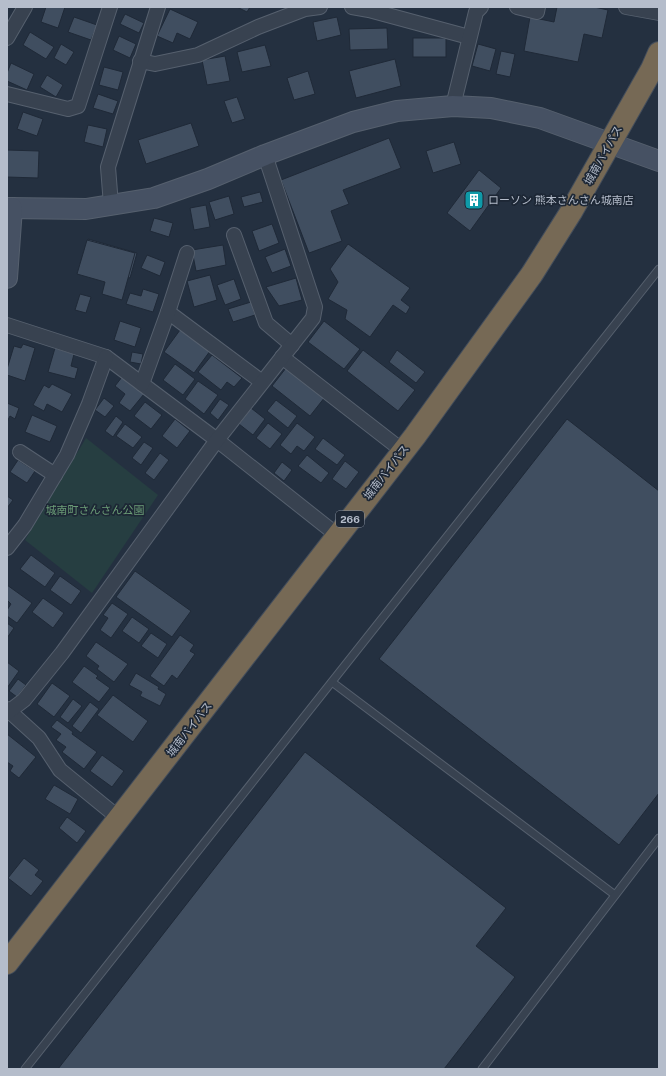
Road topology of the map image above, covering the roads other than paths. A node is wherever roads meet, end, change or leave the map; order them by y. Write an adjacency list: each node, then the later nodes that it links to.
1 (25, 7): 13 (street)
2 (110, 7): 16 (street)
3 (158, 7): 15 (street)
4 (320, 7): 10 (street)
5 (352, 7): 12 (street)
6 (481, 7): 12 (street)
7 (517, 7): 8 (street)
8 (538, 7)
9 (626, 7): 11 (street)
10 (304, 8): 15 (street)
11 (659, 13)
12 (469, 37): 17 (street)
13 (7, 38)
14 (659, 53): 18 (highway, 城南バイパス / 266)
15 (140, 61): 21 (street)
16 (7, 94)
17 (453, 106): 18 (street); 19 (street)
18 (610, 143): 20 (street); 35 (highway, 城南バイパス / 266)
19 (265, 155): 21 (street); 29 (street)
20 (659, 160)
21 (111, 205): 22 (street)
22 (9, 208): 26 (street)
23 (234, 235): 29 (street)
24 (186, 253): 27 (street)
25 (659, 269): 40 (lane)
26 (7, 278)
27 (168, 312): 32 (street); 33 (street)
28 (7, 325): 30 (street)
29 (292, 345): 31 (street)
30 (106, 357): 33 (street); 37 (street)
31 (282, 357): 32 (street); 35 (street)
32 (262, 382): 34 (street)
33 (142, 384): 34 (street)
34 (217, 440): 38 (street); 41 (street)
35 (403, 451): 38 (highway, 城南バイパス / 266)
36 (20, 452): 37 (street)
37 (55, 474): 39 (street)
38 (337, 535): 42 (highway, 城南バイパス / 266)
39 (7, 548)
40 (332, 682): 44 (lane); 46 (lane)
41 (8, 711): 42 (street)
42 (120, 819): 45 (highway, 城南バイパス / 266)
43 (659, 838): 44 (lane)
44 (615, 895): 47 (lane)
45 (7, 963)
46 (25, 1069)
47 (482, 1069)

